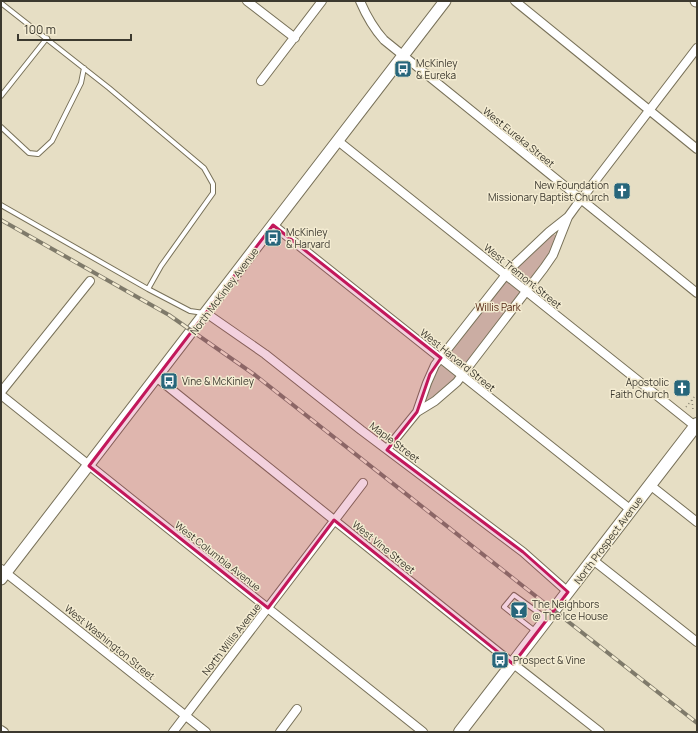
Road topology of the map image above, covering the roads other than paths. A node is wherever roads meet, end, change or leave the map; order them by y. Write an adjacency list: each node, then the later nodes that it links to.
1 (247, 1): 8 (street)
2 (322, 1): 8 (street)
3 (360, 1): 10 (street, West Eureka Street)
4 (445, 1): 10 (street, North McKinley Avenue)
5 (515, 1): 14 (street)
6 (1, 2): 7 (lane)
7 (47, 38): 11 (lane); 13 (lane)
8 (294, 38): 12 (street)
9 (697, 48): 14 (street)
10 (403, 56): 16 (street, North McKinley Avenue); 18 (street, West Eureka Street)
11 (84, 68): 15 (lane); 24 (lane)
12 (261, 81)
13 (1, 96)
14 (649, 110): 17 (street); 18 (street)
15 (1, 127)
16 (338, 141): 21 (street, North McKinley Avenue); 22 (street, West Tremont Street)
17 (697, 149)
18 (581, 199): 20 (street); 26 (street, West Eureka Street)
19 (1, 205): 24 (lane)
20 (568, 217): 22 (street); 25 (street)
21 (273, 225): 27 (street, North McKinley Avenue); 28 (street, West Harvard Street)
22 (506, 275): 25 (street, West Tremont Street); 28 (street)
23 (90, 281): 31 (street)
24 (148, 289): 27 (lane)
25 (526, 292): 29 (street); 33 (street, West Tremont Street)
26 (697, 293)
27 (206, 313): 30 (street, North McKinley Avenue); 34 (street, Maple Street)
28 (441, 358): 29 (street, West Harvard Street); 32 (street)
29 (462, 376): 32 (street); 38 (street, West Harvard Street)
30 (156, 377): 35 (street, North McKinley Avenue); 39 (street, West Vine Street)
31 (1, 393): 35 (street, West Columbia Avenue)
32 (417, 412): 34 (street)
33 (696, 425): 37 (main road, North Prospect Avenue)
34 (387, 450): 43 (street, Maple Street)
35 (89, 466): 42 (street, North McKinley Avenue); 44 (street, West Columbia Avenue)
36 (363, 483): 39 (street, North Willis Avenue)
37 (650, 485): 38 (main road, North Prospect Avenue); 40 (street)
38 (631, 510): 41 (main road, North Prospect Avenue)
39 (334, 520): 44 (street, North Willis Avenue); 48 (street, West Vine Street)
40 (697, 522)
41 (593, 560): 43 (main road, North Prospect Avenue); 47 (street)
42 (3, 574): 50 (street, West Washington Street)
43 (568, 592): 45 (main road, North Prospect Avenue)
44 (268, 608): 50 (street, North Willis Avenue); 56 (street, West Columbia Avenue)
45 (547, 619): 46 (main road, North Prospect Avenue); 46 (lane)
46 (537, 632): 48 (main road, North Prospect Avenue)
47 (697, 642)
48 (513, 664): 57 (main road, North Prospect Avenue); 58 (street, West Vine Street)
49 (297, 709): 55 (street)
50 (185, 715): 53 (street, North Willis Avenue); 54 (street, West Washington Street)
51 (1, 730): 52 (street)
52 (4, 732)
53 (173, 732)
54 (206, 732)
55 (280, 732)
56 (423, 732)
57 (460, 732)
58 (600, 732)

